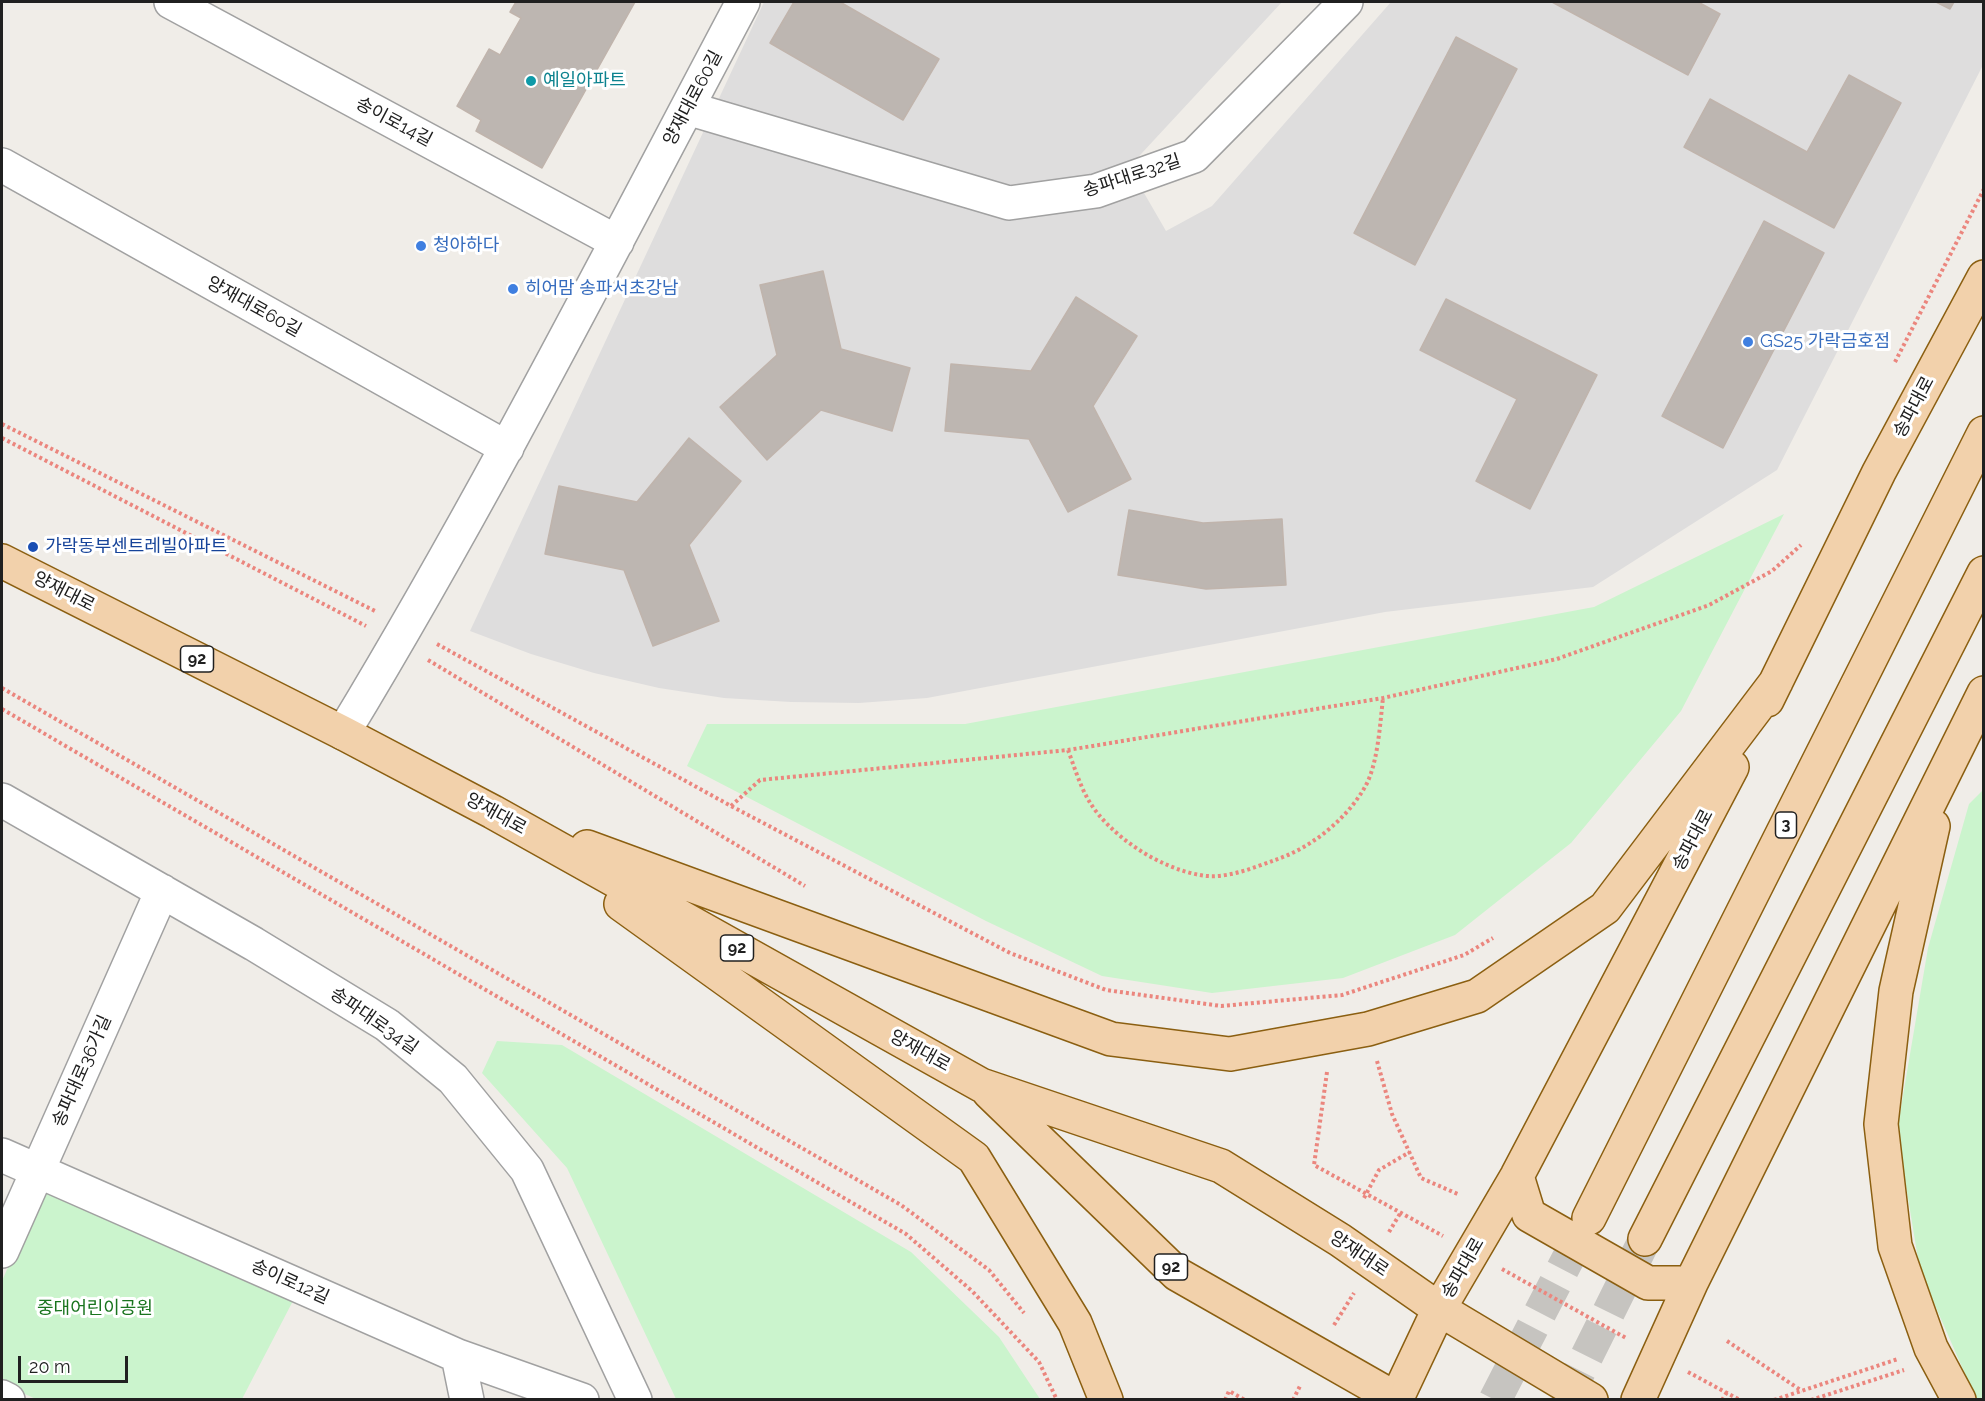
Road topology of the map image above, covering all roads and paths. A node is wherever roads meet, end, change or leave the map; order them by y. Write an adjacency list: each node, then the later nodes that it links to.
1 (171, 2): 7 (street, 송이로14길)
2 (743, 2): 4 (street, 양재대로60길)
3 (1346, 2): 4 (street, 송파대로32길)
4 (687, 108): 7 (street, 양재대로60길)
5 (2, 165): 13 (street, 양재대로60길)
6 (1983, 189): 9 (path)
7 (616, 242): 13 (street, 양재대로60길)
8 (1983, 277): 18 (main road, 송파대로)
9 (1891, 370)
10 (2, 424): 17 (path)
11 (1983, 433): 42 (main road, 3)
12 (2, 438): 17 (path)
13 (507, 448): 17 (street, 양재대로60길)
14 (1804, 542): 21 (path)
15 (2, 561): 23 (main road, 양재대로 / 92)
16 (1983, 573): 43 (main road)
17 (402, 635): 23 (street, 양재대로60길); 27 (path); 30 (path)
18 (1776, 682): 32 (main road); 38 (main road, 송파대로)
19 (2, 688): 49 (path)
20 (1983, 693): 25 (main road)
21 (1383, 698): 24 (path); 24 (path)
22 (2, 709): 63 (path)
23 (343, 733): 28 (main road, 양재대로 / 92)
24 (1068, 750): 27 (path)
25 (1951, 759): 47 (main road); 51 (main road)
26 (2, 800): 29 (street, 송파대로34길)
27 (731, 806): 31 (path)
28 (493, 812): 32 (main road); 34 (main road, 양재대로 / 92); 64 (main road)
29 (162, 891): 37 (street, 송파대로36가길); 62 (street, 송파대로34길)
30 (812, 891)
31 (1502, 934)
32 (1323, 1037): 39 (path)
33 (1374, 1053): 35 (path)
34 (981, 1085): 46 (main road, 양재대로 / 92); 52 (main road, 양재대로 / 92)
35 (1410, 1152): 39 (path); 40 (path)
36 (2, 1155): 37 (street, 송이로12길)
37 (37, 1171): 44 (street, 송파대로36가길); 53 (street, 송이로12길)
38 (1517, 1176): 45 (main road, 송파대로); 47 (main road)
39 (1365, 1195): 41 (path)
40 (1460, 1196)
41 (1401, 1212): 45 (path); 46 (path)
42 (1589, 1218)
43 (1645, 1239)
44 (2, 1251)
45 (1473, 1253): 48 (main road, 송파대로); 54 (path)
46 (1372, 1263): 48 (main road, 양재대로 / 92); 52 (path)
47 (1691, 1283): 54 (main road)
48 (1439, 1310): 58 (main road, 송파대로); 68 (main road, 양재대로 / 92)
49 (1031, 1321)
50 (1727, 1341): 55 (path)
51 (1934, 1353): 55 (path); 73 (path); 74 (main road)
52 (1317, 1354): 58 (main road, 양재대로 / 92); 67 (path)
53 (458, 1356): 60 (street); 61 (street, 송이로12길)
54 (1658, 1356): 56 (path); 69 (main road)
55 (1803, 1391): 72 (path)
56 (1727, 1392): 70 (path); 71 (path)
57 (2, 1397): 59 (street)
58 (1397, 1399)
59 (8, 1400)
60 (467, 1400)
61 (582, 1400)
62 (635, 1400)
63 (1057, 1400)
64 (1106, 1400)
65 (1225, 1400): 66 (path)
66 (1245, 1400)
67 (1293, 1400)
68 (1591, 1400)
69 (1638, 1400)
70 (1722, 1400)
71 (1740, 1400)
72 (1774, 1400)
73 (1811, 1400)
74 (1959, 1400)

